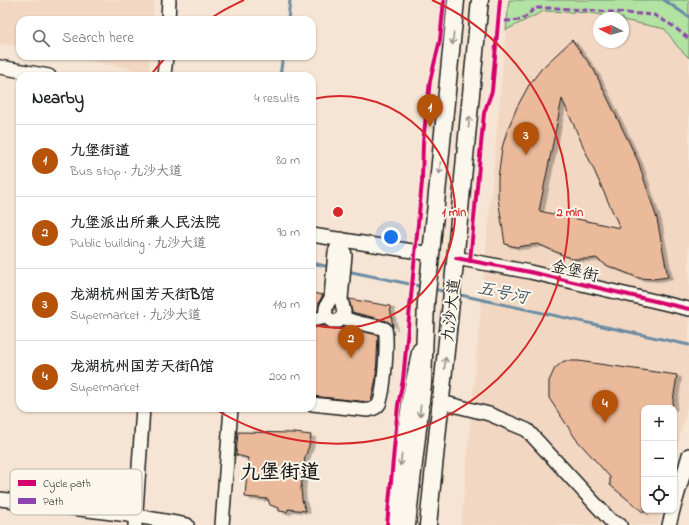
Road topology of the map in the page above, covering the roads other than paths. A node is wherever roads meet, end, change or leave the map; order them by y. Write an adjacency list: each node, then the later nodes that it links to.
1 (169, 0): 4 (street)
2 (456, 0): 11 (main road, 九沙大道, one-way to 11)
3 (480, 2): 12 (main road, 九沙大道, one-way to 3)
4 (168, 16)
5 (166, 60): 8 (street)
6 (0, 67): 7 (street)
7 (27, 72)
8 (164, 72)
9 (316, 236): 10 (street)
10 (341, 239): 11 (street); 13 (street)
11 (431, 254): 18 (main road, 九沙大道, bridge)
12 (456, 258): 14 (street, 金堡街); 19 (main road, 九沙大道, one-way to 12, bridge)
13 (338, 269): 15 (street); 16 (street)
14 (689, 309)
15 (342, 316): 16 (street); 20 (street)
16 (326, 317): 17 (street)
17 (316, 319)
18 (424, 325): 33 (street, one-way to 33); 34 (main road, 九沙大道, one-way to 34)
19 (441, 402): 35 (main road, 九沙大道); 36 (street)
20 (316, 404)
21 (143, 412): 24 (street)
22 (231, 412): 32 (street)
23 (689, 455): 25 (street)
24 (139, 469)
25 (677, 498)
26 (0, 499): 27 (street)
27 (10, 501)
28 (673, 513): 37 (street)
29 (103, 515): 30 (street)
30 (135, 520): 31 (street)
31 (187, 525)
32 (222, 525)
33 (393, 525)
34 (407, 525)
35 (428, 525)
36 (620, 525)
37 (669, 525)

